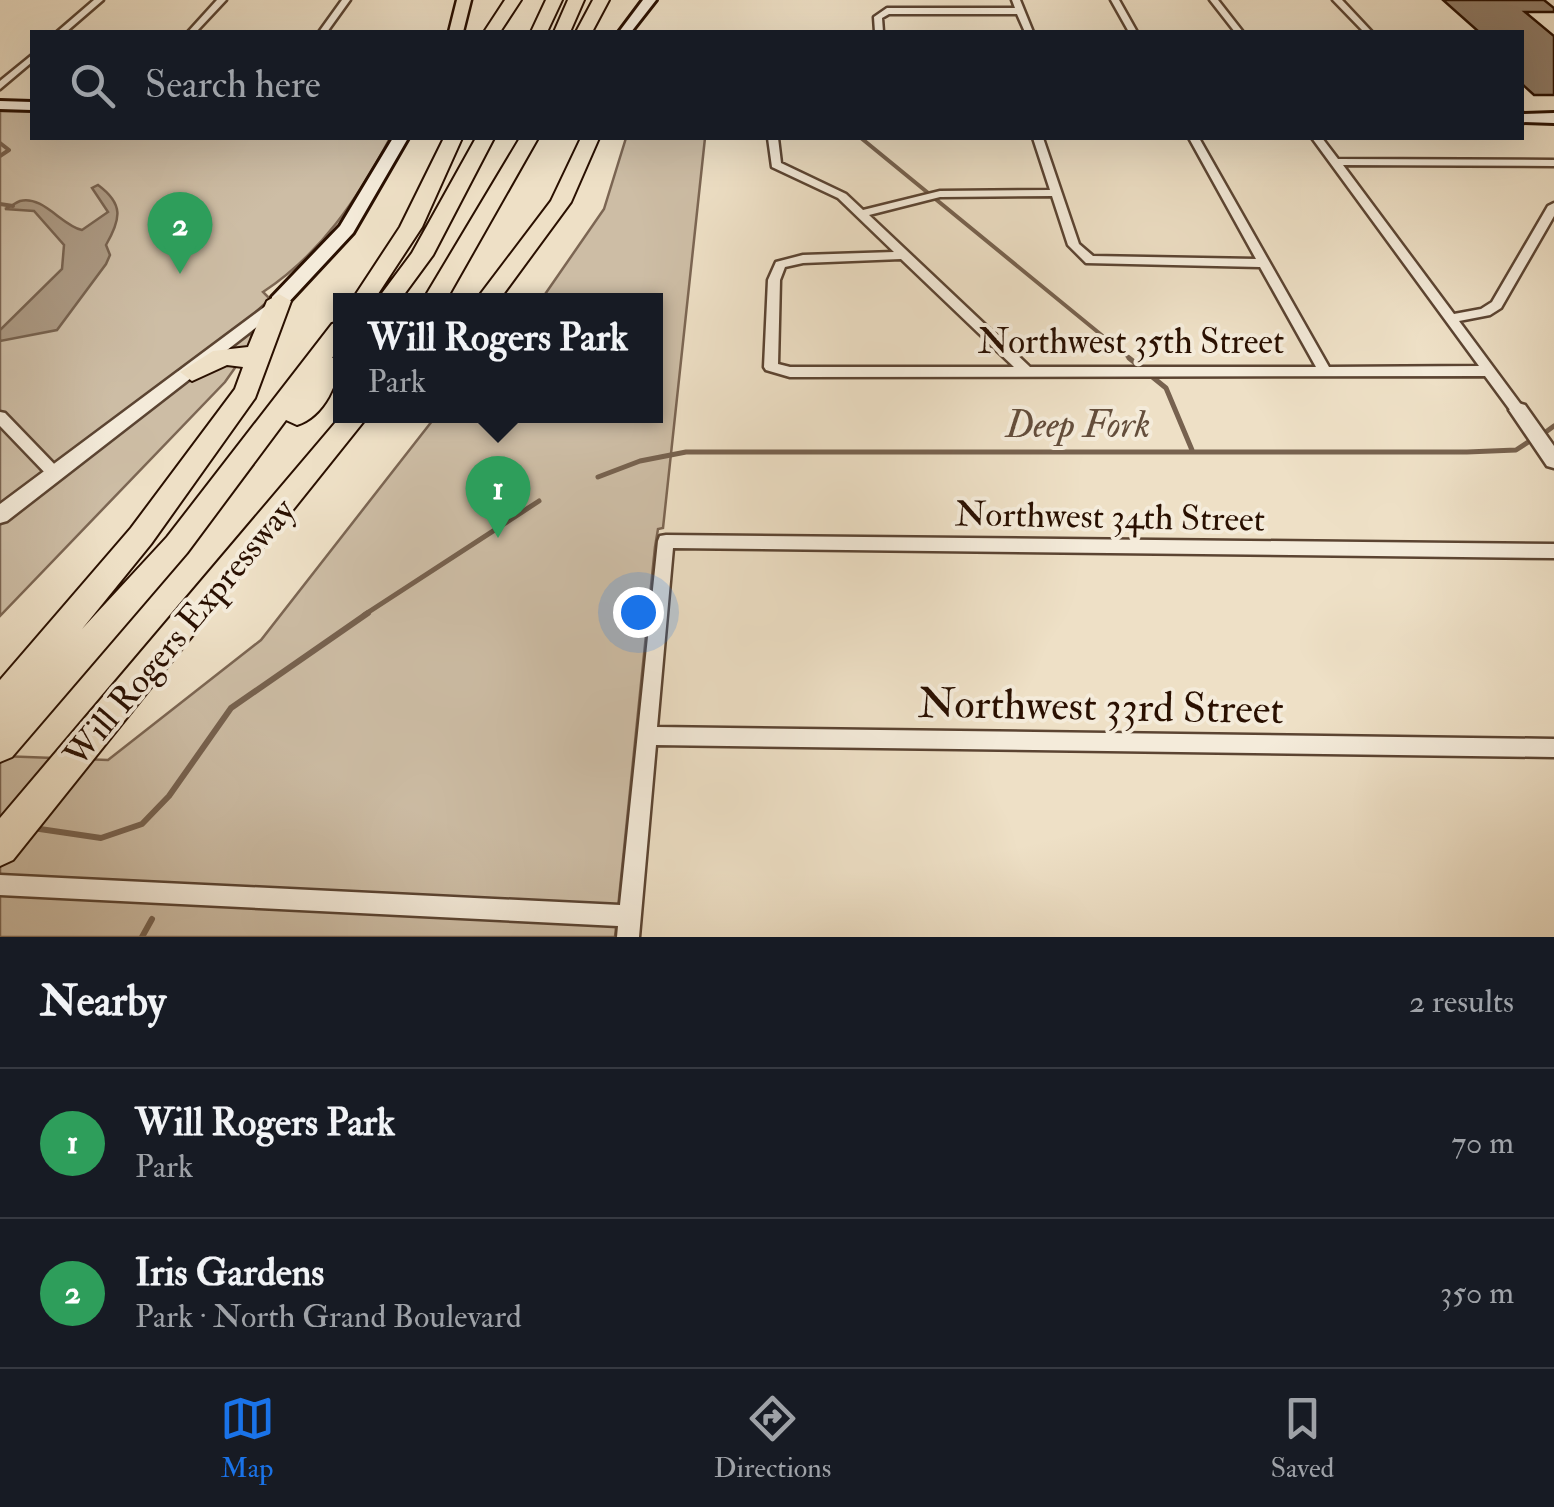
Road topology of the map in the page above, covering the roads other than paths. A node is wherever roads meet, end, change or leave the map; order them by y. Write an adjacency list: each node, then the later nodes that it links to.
1 (99, 0): 15 (street)
2 (222, 0): 16 (street)
3 (346, 0): 17 (street)
4 (464, 0): 18 (highway)
5 (513, 0): 19 (highway)
6 (554, 0): 20 (highway)
7 (576, 0): 21 (highway)
8 (601, 0): 22 (highway)
9 (650, 0): 23 (main road)
10 (1016, 0): 14 (street)
11 (1115, 0): 26 (street)
12 (1214, 0): 27 (street)
13 (1337, 0): 28 (street)
14 (1020, 11): 24 (street); 25 (street)
15 (64, 30)
16 (194, 30)
17 (324, 30)
18 (456, 30)
19 (493, 30)
20 (540, 30)
21 (563, 30)
22 (585, 30)
23 (627, 30)
24 (879, 30)
25 (1028, 30)
26 (1133, 30)
27 (1236, 30)
28 (1366, 30)
29 (30, 60): 30 (street)
30 (0, 86)
31 (0, 105): 32 (main road)
32 (30, 106)
33 (1524, 118): 34 (main road)
34 (1554, 118)
35 (399, 140): 57 (main road)
36 (452, 140): 53 (highway)
37 (484, 140): 54 (highway)
38 (512, 140): 50 (highway)
39 (528, 140): 50 (highway)
40 (589, 140): 56 (highway)
41 (773, 140): 49 (street)
42 (1039, 140): 47 (street)
43 (1195, 140): 52 (street)
44 (1318, 140): 45 (street)
45 (1334, 162): 46 (street); 58 (street)
46 (1554, 163)
47 (1056, 192): 49 (street); 52 (street)
48 (1554, 206): 58 (street)
49 (861, 214): 51 (street)
50 (474, 231): 55 (highway)
51 (906, 255): 61 (street); 61 (street, Northwest 35th Street)
52 (1264, 264): 62 (street)
53 (368, 293)
54 (393, 293)
55 (438, 293)
56 (492, 293)
57 (279, 302): 60 (highway); 64 (street)
58 (1450, 319): 63 (street)
59 (333, 339): 74 (highway, Will Rogers Expressway)
60 (256, 366): 64 (highway); 76 (highway)
61 (1026, 371): 62 (street, Northwest 35th Street)
62 (1326, 371): 63 (street, Northwest 35th Street)
63 (1489, 371): 66 (street)
64 (192, 372): 71 (street)
65 (333, 372): 74 (highway)
66 (1518, 410): 70 (street)
67 (0, 416): 71 (street)
68 (350, 423): 72 (highway, Will Rogers Expressway)
69 (370, 423): 72 (highway)
70 (1554, 461)
71 (55, 474): 73 (street)
72 (308, 476): 80 (highway, Will Rogers Expressway)
73 (0, 515)
74 (177, 545): 78 (highway, Will Rogers Expressway)
75 (1554, 551): 77 (street, Northwest 34th Street)
76 (0, 705)
77 (647, 736): 79 (street, Northwest 33rd Street); 82 (street)
78 (0, 745)
79 (1554, 748)
80 (0, 847)
81 (0, 885): 82 (street)
82 (629, 926)

